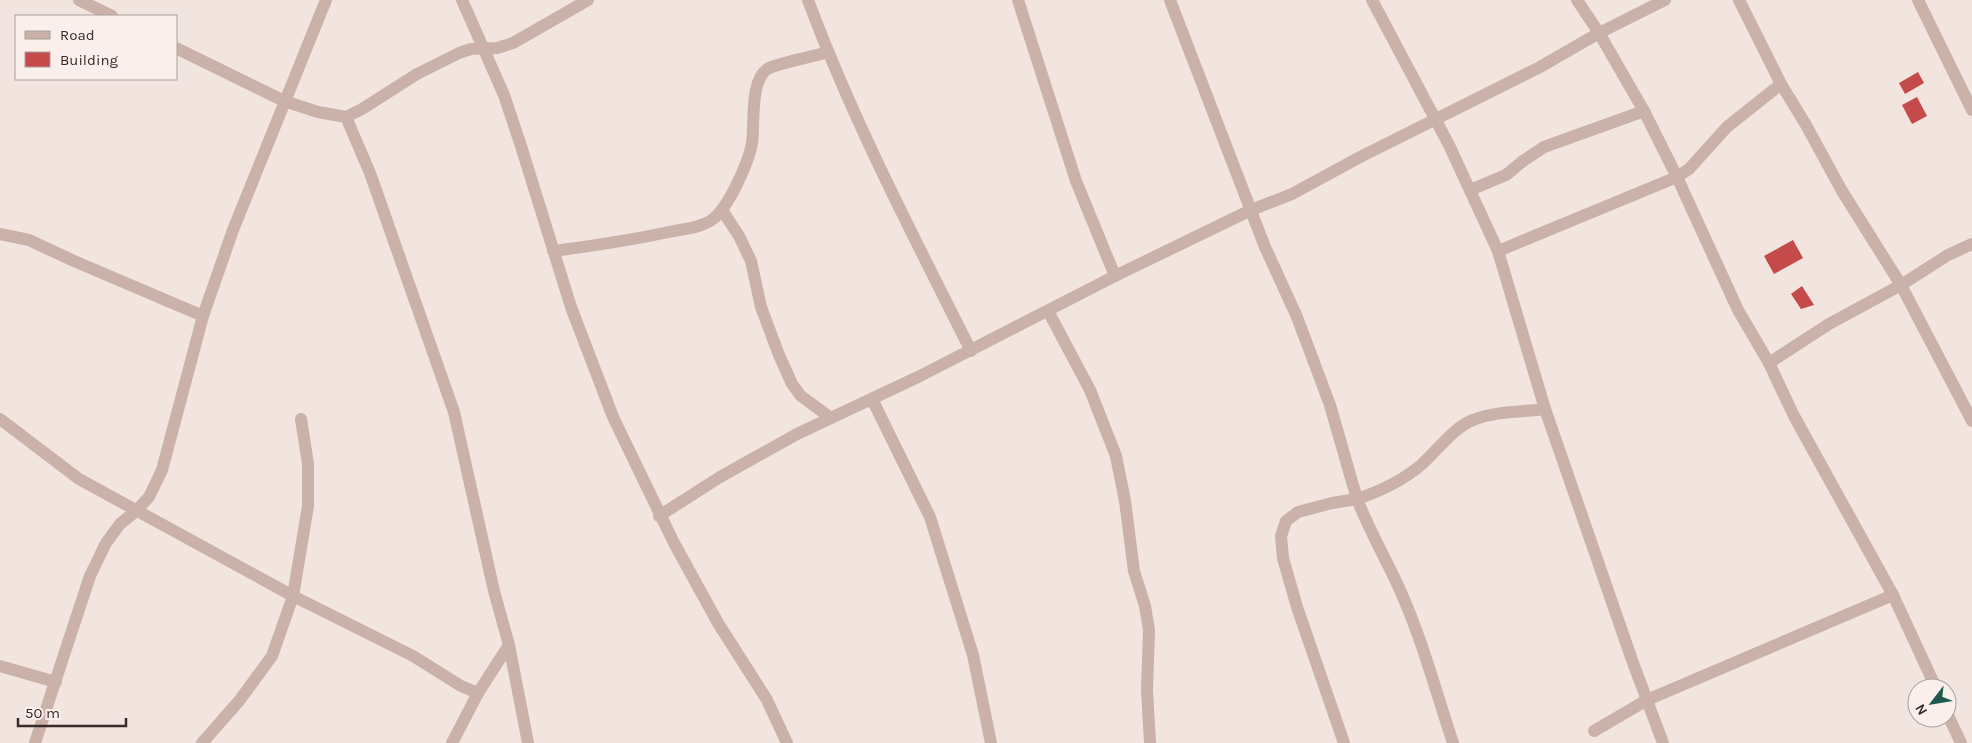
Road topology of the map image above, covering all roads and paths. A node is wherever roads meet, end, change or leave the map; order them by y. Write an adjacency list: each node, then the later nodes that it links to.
1 (79, 0): 13 (street)
2 (326, 0): 19 (street)
3 (462, 0): 16 (street)
4 (588, 0): 16 (street)
5 (808, 0): 17 (street)
6 (1018, 0): 32 (street)
7 (1170, 0): 27 (street)
8 (1372, 0): 23 (street)
9 (1577, 0): 14 (street)
10 (1665, 0): 14 (street)
11 (1739, 0): 18 (street)
12 (1918, 0): 20 (street)
13 (110, 15)
14 (1599, 33): 21 (street); 23 (street)
15 (178, 49): 19 (street)
16 (483, 49): 22 (street); 30 (street)
17 (828, 52): 26 (street); 36 (street)
18 (1781, 84): 24 (street); 33 (street)
19 (284, 101): 22 (street); 35 (street)
20 (1972, 110)
21 (1644, 111): 24 (street); 25 (street)
22 (346, 116): 49 (street)
23 (1434, 119): 25 (street); 27 (street)
24 (1677, 178): 31 (street); 37 (street)
25 (1470, 190): 31 (street)
26 (722, 210): 30 (street); 40 (street)
27 (1251, 210): 32 (street); 44 (street)
28 (0, 234): 35 (street)
29 (1972, 244): 33 (street)
30 (553, 251): 46 (street)
31 (1498, 251): 39 (street)
32 (1115, 276): 34 (street)
33 (1901, 285): 37 (street); 43 (street)
34 (1048, 311): 36 (street); 63 (street)
35 (203, 316): 45 (street)
36 (971, 351): 38 (street)
37 (1770, 363): 48 (street)
38 (872, 399): 40 (street); 62 (street)
39 (1545, 409): 44 (street); 54 (street)
40 (831, 418): 46 (street)
41 (0, 419): 45 (street)
42 (301, 419): 47 (street)
43 (1972, 421)
44 (1357, 499): 64 (street); 65 (street)
45 (136, 511): 47 (street); 52 (street)
46 (659, 516): 61 (street)
47 (293, 596): 53 (street); 58 (street)
48 (1893, 596): 51 (street); 54 (street)
49 (509, 645): 53 (street); 60 (street)
50 (0, 666): 52 (street)
51 (1931, 678)
52 (56, 682): 57 (street)
53 (478, 693): 59 (street)
54 (1647, 700): 56 (street); 66 (street)
55 (1954, 728): 67 (street)
56 (1594, 731)
57 (35, 743)
58 (202, 743)
59 (452, 743)
60 (528, 743)
61 (788, 743)
62 (991, 743)
63 (1150, 743)
64 (1344, 743)
65 (1453, 743)
66 (1663, 743)
67 (1961, 743)

